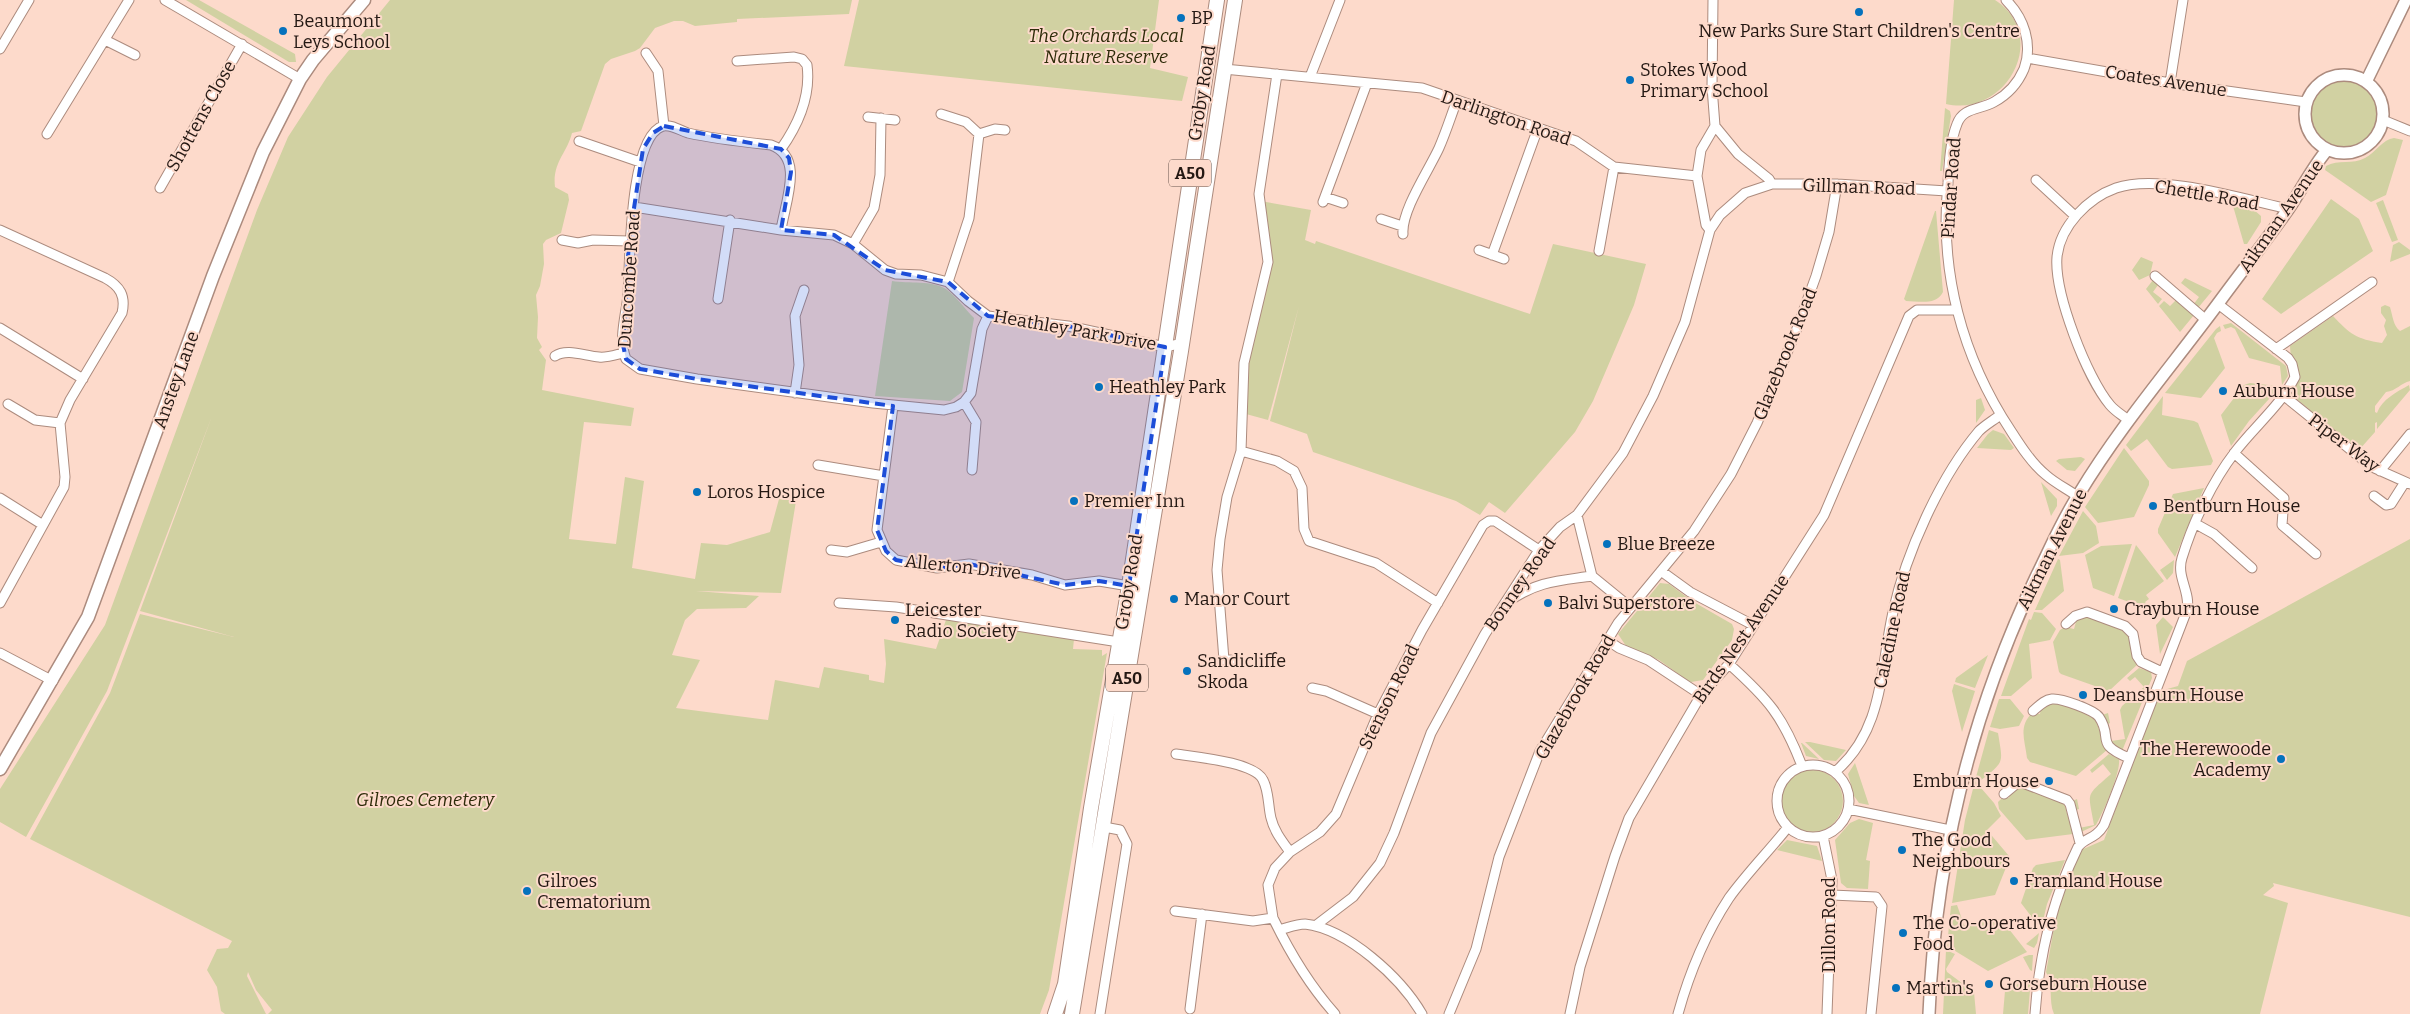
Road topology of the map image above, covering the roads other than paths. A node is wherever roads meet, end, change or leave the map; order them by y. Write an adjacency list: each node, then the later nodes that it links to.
1 (29, 0): 14 (street)
2 (128, 0): 12 (street)
3 (166, 0): 13 (street)
4 (364, 0): 22 (main road, Anstey Lane)
5 (1217, 0): 78 (main road, Groby Road / A50)
6 (1235, 0): 19 (main road, Groby Road / A50)
7 (1340, 0): 21 (street)
8 (1713, 0): 34 (street)
9 (2006, 0): 17 (street, Pindar Road)
10 (2183, 0): 25 (street)
11 (2406, 0): 23 (street)
12 (105, 40): 16 (street); 38 (street)
13 (242, 44): 22 (street); 49 (street, Shottens Close)
14 (0, 49)
15 (646, 53): 33 (street)
16 (135, 55)
17 (2027, 58): 25 (street, Coates Avenue); 50 (street, Pindar Road)
18 (737, 61): 41 (street)
19 (1224, 69): 20 (street, Darlington Road); 77 (main road, Groby Road / A50)
20 (1277, 74): 21 (street, Darlington Road); 92 (street)
21 (1310, 77): 24 (street, Darlington Road)
22 (300, 79): 126 (main road, Anstey Lane)
23 (2366, 82): 27 (street); 32 (street)
24 (1367, 83): 26 (street, Darlington Road); 51 (street)
25 (2170, 83): 27 (street, Coates Avenue)
26 (1457, 100): 35 (street, Darlington Road); 55 (street)
27 (2306, 102): 42 (street)
28 (941, 114): 39 (street)
29 (868, 117): 30 (street)
30 (881, 118): 31 (street); 62 (street)
31 (895, 120)
32 (2383, 120): 37 (street); 42 (street)
33 (664, 126): 41 (street); 43 (street, Duncombe Road)
34 (1715, 126): 45 (street); 47 (street)
35 (1538, 128): 44 (street, Darlington Road); 65 (street)
36 (1005, 130): 39 (street)
37 (2410, 131)
38 (48, 134)
39 (980, 134): 68 (street)
40 (580, 141): 43 (street)
41 (781, 149): 58 (street)
42 (2327, 150): 53 (street, Aikman Avenue)
43 (640, 162): 52 (street, Duncombe Road)
44 (1614, 167): 45 (street, Darlington Road); 64 (street)
45 (1697, 176): 59 (street)
46 (2036, 180): 54 (street)
47 (1772, 184): 48 (street, Gillman Road); 59 (street, Gillman Road)
48 (1837, 184): 50 (street, Gillman Road); 110 (street, Glazebrook Road)
49 (160, 188)
50 (1947, 191): 73 (street, Pindar Road)
51 (1343, 203)
52 (634, 207): 56 (street, Heathley Park Drive); 61 (street, Duncombe Road)
53 (2288, 209): 54 (street, Chettle Road); 72 (street, Aikman Avenue)
54 (2075, 216): 89 (street, Chettle Road)
55 (1381, 219)
56 (730, 220): 58 (street, Heathley Park Drive); 71 (street)
57 (0, 230): 82 (street)
58 (781, 230): 62 (street, Heathley Park Drive)
59 (1710, 230): 102 (street, Bonney Road)
60 (562, 240): 61 (street)
61 (629, 241): 80 (street, Duncombe Road)
62 (853, 244): 68 (street, Heathley Park Drive)
63 (1479, 250): 65 (street)
64 (1599, 251)
65 (1492, 255): 66 (street)
66 (1504, 259)
67 (2155, 276): 75 (street)
68 (948, 282): 74 (street, Heathley Park Drive)
69 (2372, 282): 79 (street)
70 (804, 290): 83 (street)
71 (718, 299)
72 (2218, 304): 75 (street, Aikman Avenue); 79 (street)
73 (1957, 310): 88 (street, Pindar Road); 119 (street, Birds Nest Avenue)
74 (988, 316): 78 (street, Heathley Park Drive); 85 (street)
75 (2206, 320): 89 (street, Aikman Avenue)
76 (0, 328): 82 (street)
77 (1183, 343): 78 (street, Heathley Park Drive); 138 (main road, Groby Road / A50)
78 (1165, 347): 112 (main road, Groby Road / A50)
79 (2276, 348): 84 (street)
80 (623, 353): 81 (street); 83 (street, Duncombe Road)
81 (555, 356)
82 (82, 380): 90 (street)
83 (795, 393): 87 (street, Duncombe Road)
84 (2283, 394): 93 (street); 96 (street, Piper Way)
85 (964, 402): 87 (street, Duncombe Road); 95 (street)
86 (8, 404): 90 (street)
87 (893, 406): 97 (street)
88 (2000, 415): 99 (street, Pindar Road); 135 (street, Caledine Road)
89 (2128, 420): 99 (street, Aikman Avenue)
90 (60, 423): 104 (street)
91 (2410, 434): 96 (street)
92 (1241, 451): 115 (street); 123 (street)
93 (2234, 453): 103 (street); 108 (street)
94 (818, 465): 97 (street)
95 (972, 470)
96 (2380, 471): 98 (street, Piper Way)
97 (884, 476): 105 (street)
98 (2407, 483): 100 (street)
99 (2077, 496): 140 (street, Aikman Avenue)
100 (2374, 496)
101 (0, 498): 104 (street)
102 (1577, 515): 107 (street, Bonney Road); 111 (street)
103 (2196, 524): 109 (street); 125 (street)
104 (43, 525): 113 (street)
105 (881, 542): 106 (street); 112 (street, Allerton Drive)
106 (831, 550)
107 (1540, 550): 115 (street, Stenson Road); 116 (street, Bonney Road)
108 (2316, 554)
109 (2252, 568)
110 (1661, 570): 117 (street, Glazebrook Road); 119 (street)
111 (1592, 576): 116 (street); 117 (street)
112 (1129, 586): 121 (main road, Groby Road / A50)
113 (1, 600)
114 (839, 603): 121 (street)
115 (1438, 603): 130 (street, Stenson Road)
116 (1504, 606): 148 (street, Bonney Road)
117 (1630, 607): 120 (street, Glazebrook Road)
118 (2066, 624): 125 (street)
119 (1753, 625): 124 (street, Birds Nest Avenue)
120 (1607, 640): 128 (street); 156 (street, Glazebrook Road)
121 (1120, 642): 151 (main road, Groby Road / A50)
122 (0, 653): 126 (street)
123 (1231, 660)
124 (1729, 664): 128 (street, Birds Nest Avenue); 133 (street)
125 (2162, 672): 132 (street)
126 (53, 681): 134 (main road, Anstey Lane)
127 (1312, 688): 130 (street)
128 (1701, 695): 157 (street, Birds Nest Avenue)
129 (2033, 711): 132 (street)
130 (1378, 714): 143 (street, Stenson Road)
131 (1176, 754): 143 (street)
132 (2129, 758): 142 (street)
133 (1802, 766): 135 (street); 139 (street)
134 (0, 769)
135 (1835, 772): 137 (street)
136 (2004, 794): 142 (street)
137 (1848, 809): 140 (street); 141 (street)
138 (1104, 827): 152 (main road, Groby Road / A50); 153 (street)
139 (1788, 827): 141 (street); 158 (street)
140 (1950, 830): 161 (street, Aikman Avenue)
141 (1823, 836): 144 (street, Dillon Road)
142 (2080, 843): 162 (street)
143 (1290, 852): 147 (street, Stenson Road)
144 (1832, 895): 159 (street, Dillon Road); 160 (street)
145 (1175, 911): 146 (street)
146 (1202, 914): 147 (street); 150 (street)
147 (1273, 918): 149 (street)
148 (1315, 926): 149 (street); 155 (street)
149 (1279, 930): 154 (street)
150 (1190, 1009)
151 (1055, 1014)
152 (1072, 1014)
153 (1100, 1014)
154 (1336, 1014)
155 (1422, 1014)
156 (1449, 1014)
157 (1570, 1014)
158 (1678, 1014)
159 (1827, 1014)
160 (1871, 1014)
161 (1929, 1014)
162 (2035, 1014)

